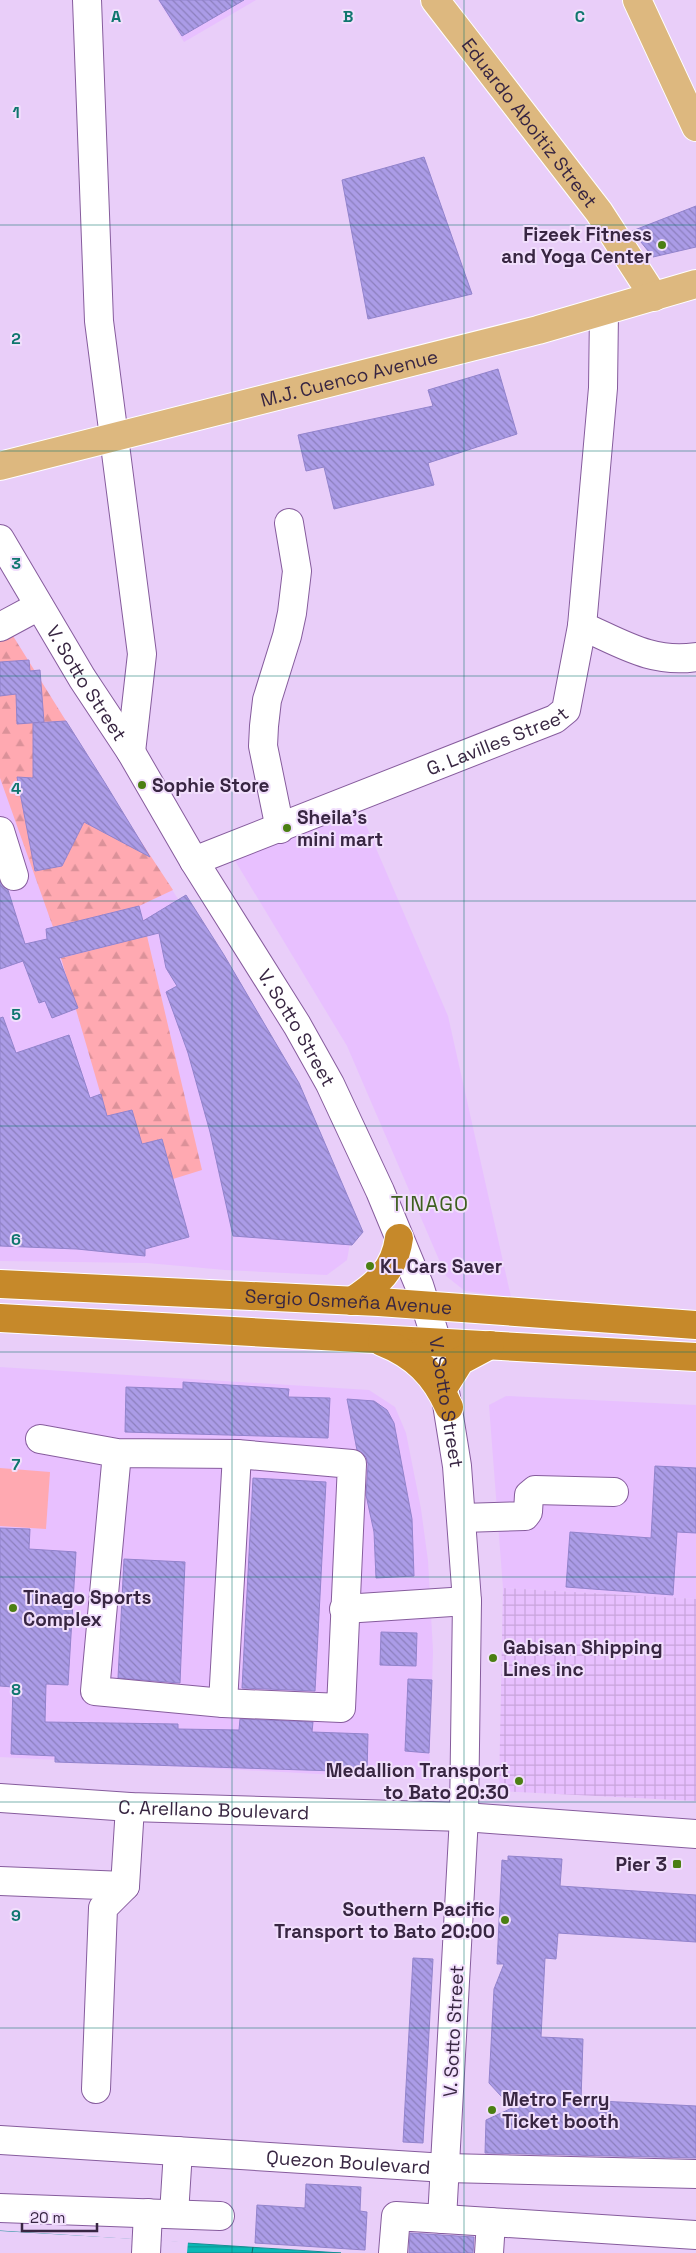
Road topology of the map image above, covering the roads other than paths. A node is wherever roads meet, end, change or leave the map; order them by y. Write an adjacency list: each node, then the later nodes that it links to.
1 (87, 0): 8 (street)
2 (435, 0): 6 (main road, Eduardo Aboitiz Street)
3 (637, 0): 4 (main road)
4 (696, 127)
5 (696, 284): 6 (main road, M.J. Cuenco Avenue)
6 (654, 298): 7 (main road, M.J. Cuenco Avenue)
7 (604, 312): 8 (main road, M.J. Cuenco Avenue); 13 (street, G. Lavilles Street)
8 (112, 436): 9 (main road, M.J. Cuenco Avenue); 16 (street)
9 (0, 466)
10 (289, 523): 17 (street)
11 (0, 539): 12 (street, V. Sotto Street)
12 (39, 606): 14 (street); 16 (street, V. Sotto Street)
13 (582, 626): 15 (street); 17 (street, G. Lavilles Street)
14 (0, 627)
15 (696, 657)
16 (131, 752): 19 (street, V. Sotto Street)
17 (280, 828): 19 (street, G. Lavilles Street)
18 (0, 831): 20 (street)
19 (194, 860): 21 (street, V. Sotto Street)
20 (14, 876)
21 (399, 1238): 23 (highway); 24 (street, V. Sotto Street)
22 (0, 1284): 23 (highway, Sergio Osmeña Avenue)
23 (352, 1301): 24 (highway, Sergio Osmeña Avenue)
24 (425, 1305): 26 (highway, Sergio Osmeña Avenue); 28 (street, V. Sotto Street)
25 (0, 1318): 27 (highway, Sergio Osmeña Avenue)
26 (696, 1325)
27 (374, 1339): 28 (highway, Sergio Osmeña Avenue); 31 (highway)
28 (437, 1342): 29 (highway, Sergio Osmeña Avenue); 31 (street, V. Sotto Street)
29 (490, 1345): 30 (highway, Sergio Osmeña Avenue); 31 (highway)
30 (696, 1357)
31 (447, 1396): 36 (street, V. Sotto Street)
32 (40, 1439): 33 (street)
33 (117, 1453): 34 (street); 39 (street)
34 (237, 1454): 38 (street); 39 (street)
35 (614, 1492): 36 (street)
36 (462, 1518): 37 (street, V. Sotto Street)
37 (467, 1601): 38 (street); 42 (street, V. Sotto Street)
38 (344, 1609): 39 (street)
39 (223, 1703)
40 (0, 1798): 41 (street, C. Arellano Boulevard)
41 (130, 1807): 42 (street, C. Arellano Boulevard); 45 (street)
42 (464, 1817): 43 (street, C. Arellano Boulevard); 49 (street, V. Sotto Street)
43 (696, 1834)
44 (0, 1881): 45 (street)
45 (125, 1886): 46 (street)
46 (96, 2089)
47 (0, 2140): 48 (street, Quezon Boulevard)
48 (178, 2151): 49 (street, Quezon Boulevard); 52 (street)
49 (446, 2168): 50 (street, Quezon Boulevard); 54 (street, V. Sotto Street)
50 (696, 2174)
51 (0, 2208): 52 (street)
52 (161, 2214): 53 (street); 57 (street)
53 (220, 2216)
54 (442, 2219): 55 (street); 58 (street)
55 (491, 2222): 56 (street); 59 (street)
56 (696, 2235)
57 (146, 2253)
58 (393, 2253)
59 (489, 2253)

